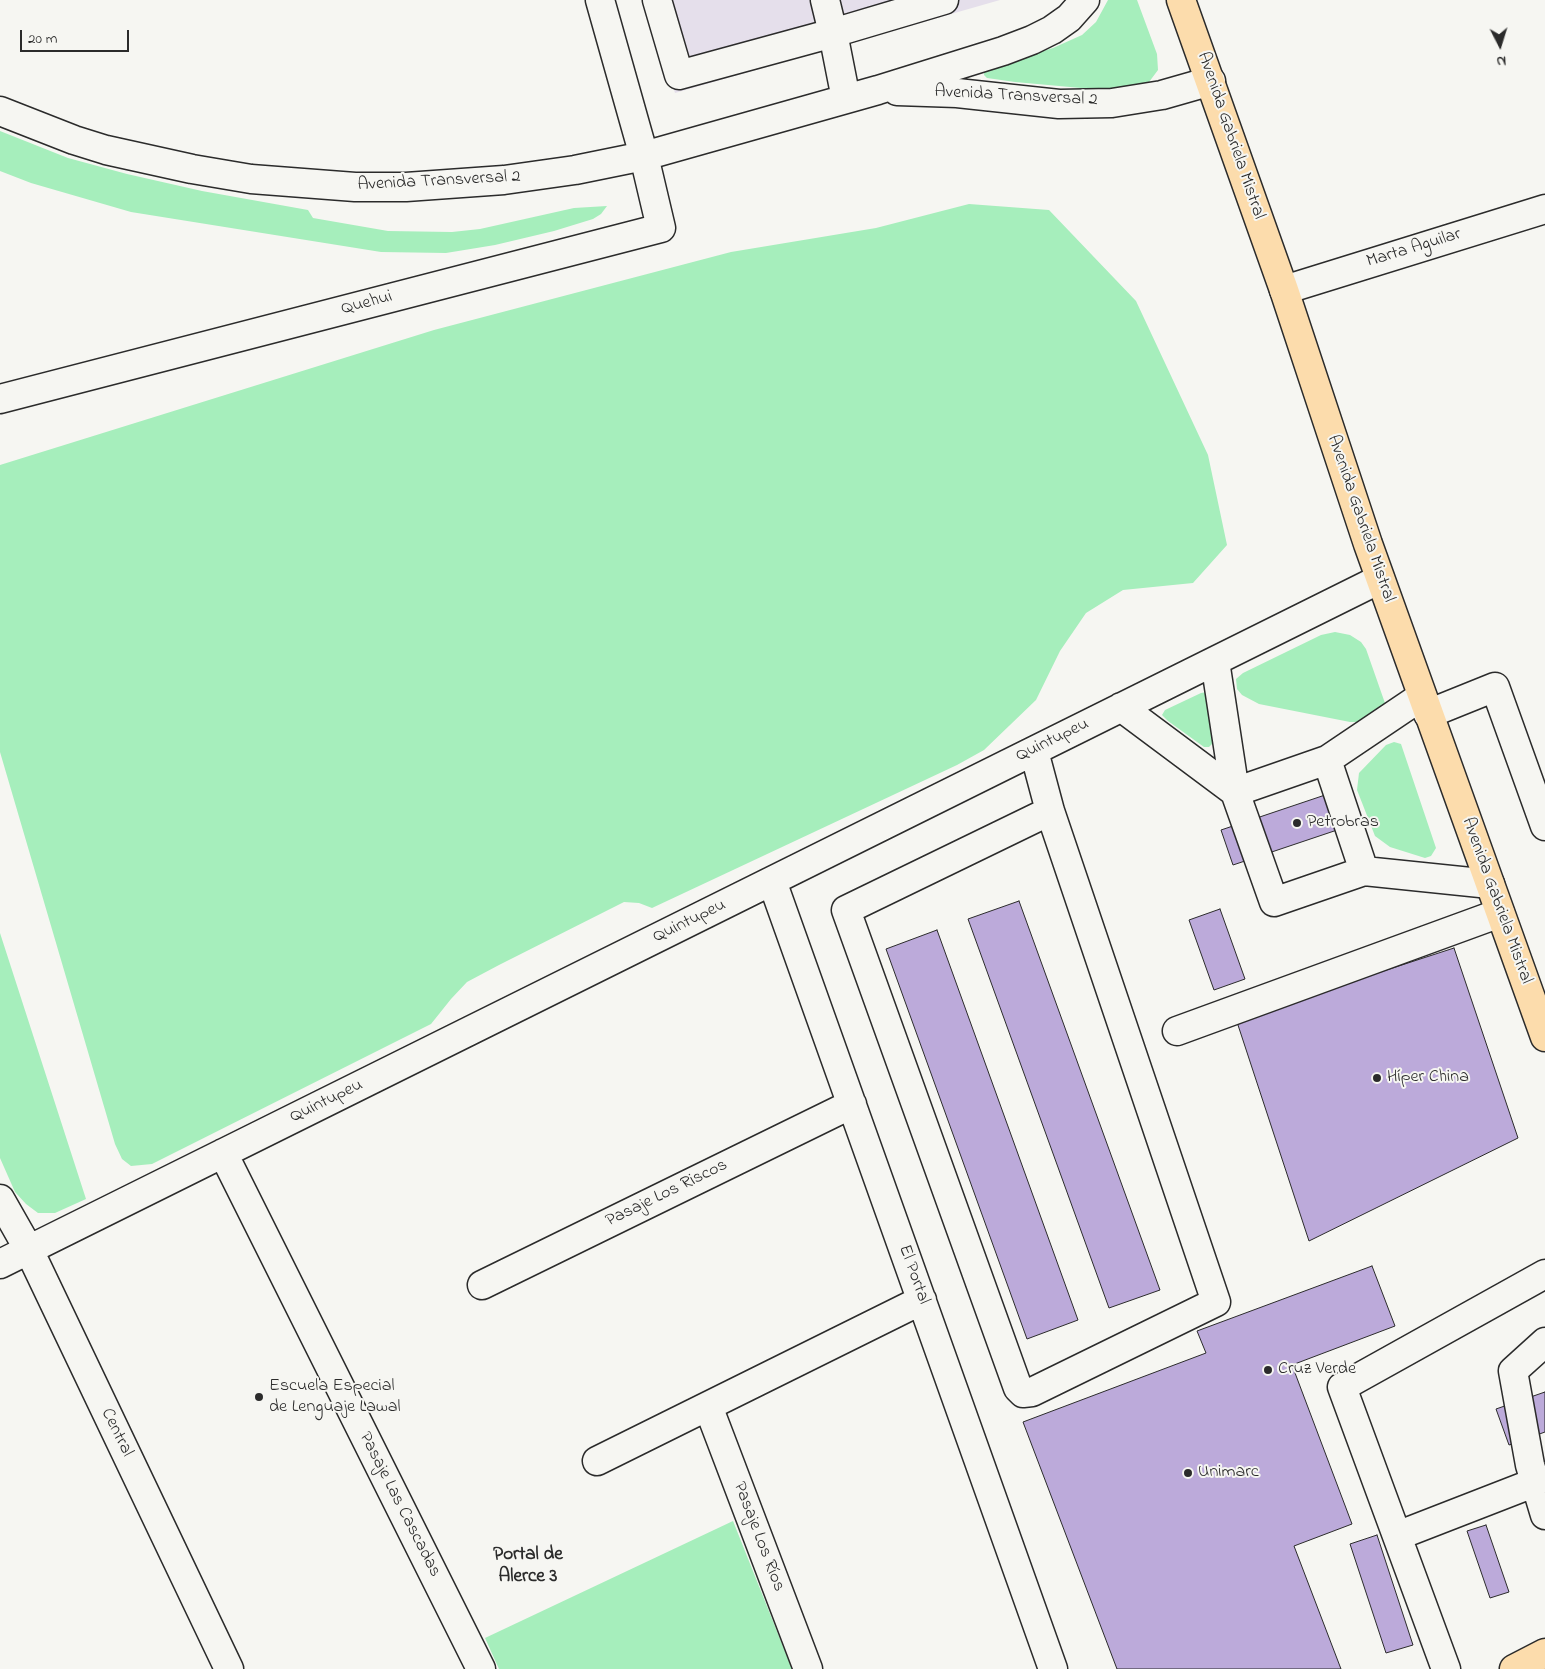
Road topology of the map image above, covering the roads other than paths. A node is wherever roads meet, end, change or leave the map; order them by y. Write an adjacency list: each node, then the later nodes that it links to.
1 (600, 0): 12 (street)
2 (657, 0): 7 (street)
3 (825, 0): 7 (street)
4 (944, 0): 7 (street)
5 (1085, 0): 9 (street, Avenida Transversal 2)
6 (1181, 0): 8 (main road, Avenida Gabriela Mistral)
7 (834, 34): 10 (street)
8 (1211, 81): 9 (street, Avenida Transversal 2); 14 (main road, Avenida Gabriela Mistral)
9 (878, 90): 10 (street, Avenida Transversal 2)
10 (846, 99): 12 (street, Avenida Transversal 2)
11 (0, 111): 12 (street, Avenida Transversal 2)
12 (644, 156): 15 (street, Quehui)
13 (1545, 209): 14 (street, Marta Aguilar)
14 (1284, 290): 16 (main road, Avenida Gabriela Mistral)
15 (0, 400)
16 (1380, 579): 17 (street, Quintupeu); 18 (main road, Avenida Gabriela Mistral)
17 (1215, 661): 19 (street, Quintupeu); 22 (street)
18 (1425, 705): 21 (street); 24 (street); 27 (main road, Avenida Gabriela Mistral)
19 (1122, 707): 20 (street, Quintupeu); 22 (street)
20 (1034, 750): 23 (street); 26 (street, Quintupeu)
21 (1327, 760): 22 (street); 25 (street)
22 (1235, 792): 25 (street)
23 (1050, 811): 23 (street)
24 (1545, 826)
25 (1364, 871): 27 (street)
26 (772, 881): 31 (street, El Portal); 32 (street, Quintupeu)
27 (1490, 884): 28 (main road, Avenida Gabriela Mistral)
28 (1500, 913): 29 (street); 30 (main road, Avenida Gabriela Mistral)
29 (1177, 1032)
30 (1545, 1037)
31 (852, 1104): 37 (street, Pasaje Los Riscos); 38 (street, El Portal)
32 (223, 1154): 34 (street, Quintupeu); 47 (street, Pasaje Las Cascadas)
33 (0, 1199): 34 (street, Central)
34 (29, 1250): 35 (street, Quintupeu); 46 (street, Central)
35 (0, 1264)
36 (1545, 1274): 44 (street)
37 (482, 1285)
38 (922, 1300): 40 (street); 49 (street, El Portal)
39 (1545, 1342): 42 (street)
40 (708, 1406): 41 (street); 48 (street, Pasaje Los Ríos)
41 (596, 1461)
42 (1537, 1469): 43 (street); 44 (street)
43 (1545, 1515)
44 (1397, 1536): 50 (street)
45 (1545, 1653): 51 (main road)
46 (229, 1669)
47 (481, 1669)
48 (808, 1669)
49 (1052, 1669)
50 (1446, 1669)
51 (1514, 1669)

